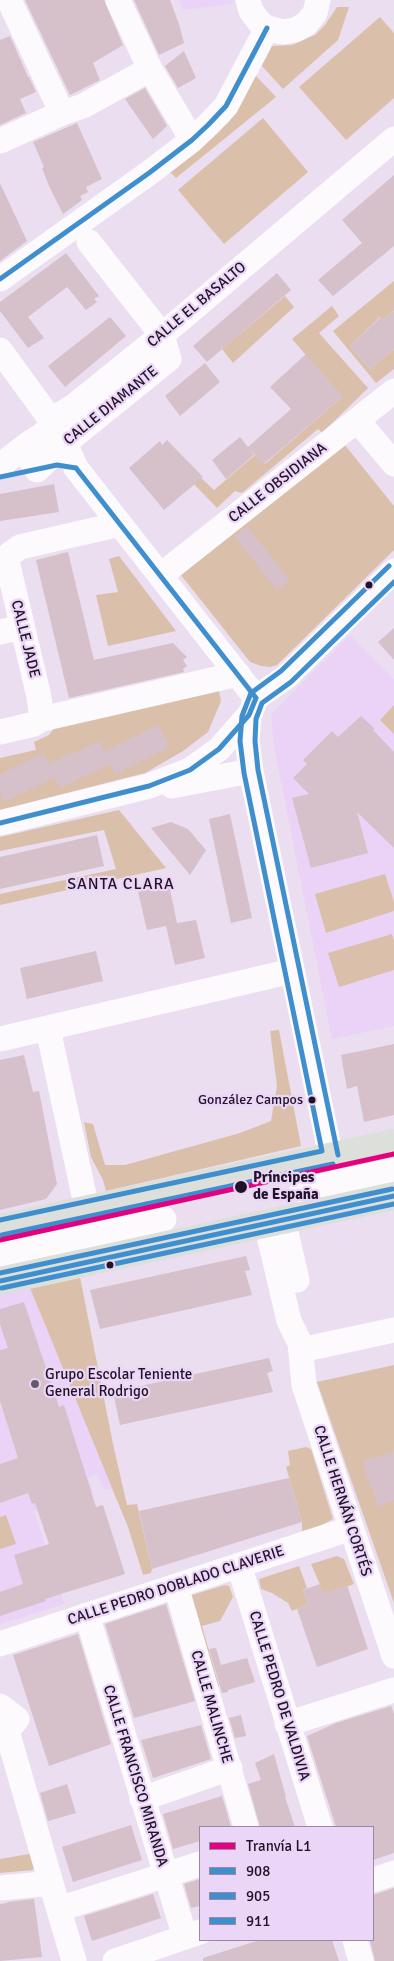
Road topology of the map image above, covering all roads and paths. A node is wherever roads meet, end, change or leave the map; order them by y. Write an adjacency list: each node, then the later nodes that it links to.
1 (9, 0): 7 (street)
2 (118, 0): 6 (street)
3 (248, 0): 5 (street)
4 (318, 0): 5 (street)
5 (267, 28): 9 (street)
6 (150, 69): 7 (street); 9 (street)
7 (62, 113): 10 (street)
8 (394, 139): 13 (street, CALLE EL BASALTO)
9 (192, 140): 12 (street)
10 (0, 141)
11 (89, 242): 13 (street, CALLE DIAMANTE)
12 (0, 279)
13 (162, 335): 17 (street, CALLE EL BASALTO); 18 (street, CALLE DIAMANTE)
14 (0, 350): 17 (street)
15 (394, 391): 16 (street, CALLE OBSIDIANA)
16 (357, 420): 19 (street); 26 (street, CALLE OBSIDIANA)
17 (41, 433): 18 (street); 20 (street, CALLE EL BASALTO); 22 (street)
18 (65, 444): 21 (street); 22 (street, CALLE DIAMANTE)
19 (394, 464)
20 (0, 466)
21 (76, 468): 22 (street); 24 (street)
22 (37, 470): 23 (street)
23 (0, 477)
24 (120, 524): 26 (street); 27 (street, CALLE JADE)
25 (394, 571): 29 (street)
26 (161, 575): 28 (street)
27 (11, 629): 31 (street, CALLE JADE)
28 (239, 676): 29 (street); 30 (street); 31 (street)
29 (286, 677): 30 (street)
30 (253, 706): 33 (street); 34 (street)
31 (42, 719): 32 (street)
32 (0, 732)
33 (251, 771): 34 (street); 36 (street)
34 (150, 786): 35 (street)
35 (0, 823)
36 (292, 971): 37 (street); 40 (street)
37 (54, 1027): 38 (street); 44 (street)
38 (0, 1039)
39 (394, 1143): 40 (main road)
40 (331, 1157): 44 (main road)
41 (394, 1170): 42 (street)
42 (302, 1190)
43 (394, 1196): 46 (main road)
44 (87, 1209): 47 (main road)
45 (164, 1219): 48 (street)
46 (274, 1221): 49 (main road); 52 (street, CALLE HERNÁN CORTÉS)
47 (0, 1228)
48 (0, 1254)
49 (0, 1281)
50 (394, 1330): 52 (street)
51 (394, 1346): 52 (street)
52 (301, 1353): 53 (street, CALLE HERNÁN CORTÉS)
53 (351, 1527): 54 (street, CALLE PEDRO DOBLADO CLAVERIE); 58 (street, CALLE HERNÁN CORTÉS)
54 (239, 1565): 55 (street, CALLE PEDRO DOBLADO CLAVERIE); 61 (street, CALLE PEDRO DE VALDIVIA)
55 (176, 1586): 56 (street, CALLE PEDRO DOBLADO CLAVERIE); 63 (street, CALLE MALINCHE)
56 (87, 1615): 57 (street, CALLE PEDRO DOBLADO CLAVERIE); 64 (street, CALLE FRANCISCO MIRANDA)
57 (0, 1644)
58 (394, 1656)
59 (394, 1690): 61 (street)
60 (0, 1706): 62 (street)
61 (295, 1721): 66 (street, CALLE PEDRO DE VALDIVIA)
62 (4, 1735): 71 (street)
63 (230, 1768): 64 (street); 65 (street, CALLE MALINCHE)
64 (142, 1799): 69 (street, CALLE FRANCISCO MIRANDA)
65 (246, 1826)
66 (320, 1826)
67 (199, 1864): 69 (street)
68 (394, 1873): 70 (street)
69 (166, 1876): 73 (street); 75 (street, CALLE FRANCISCO MIRANDA)
70 (374, 1880)
71 (52, 1882): 72 (street); 73 (street)
72 (0, 1888)
73 (59, 1909): 76 (street)
74 (355, 1941): 78 (street)
75 (177, 1943): 77 (street)
76 (74, 1961)
77 (115, 1961)
78 (361, 1961)

